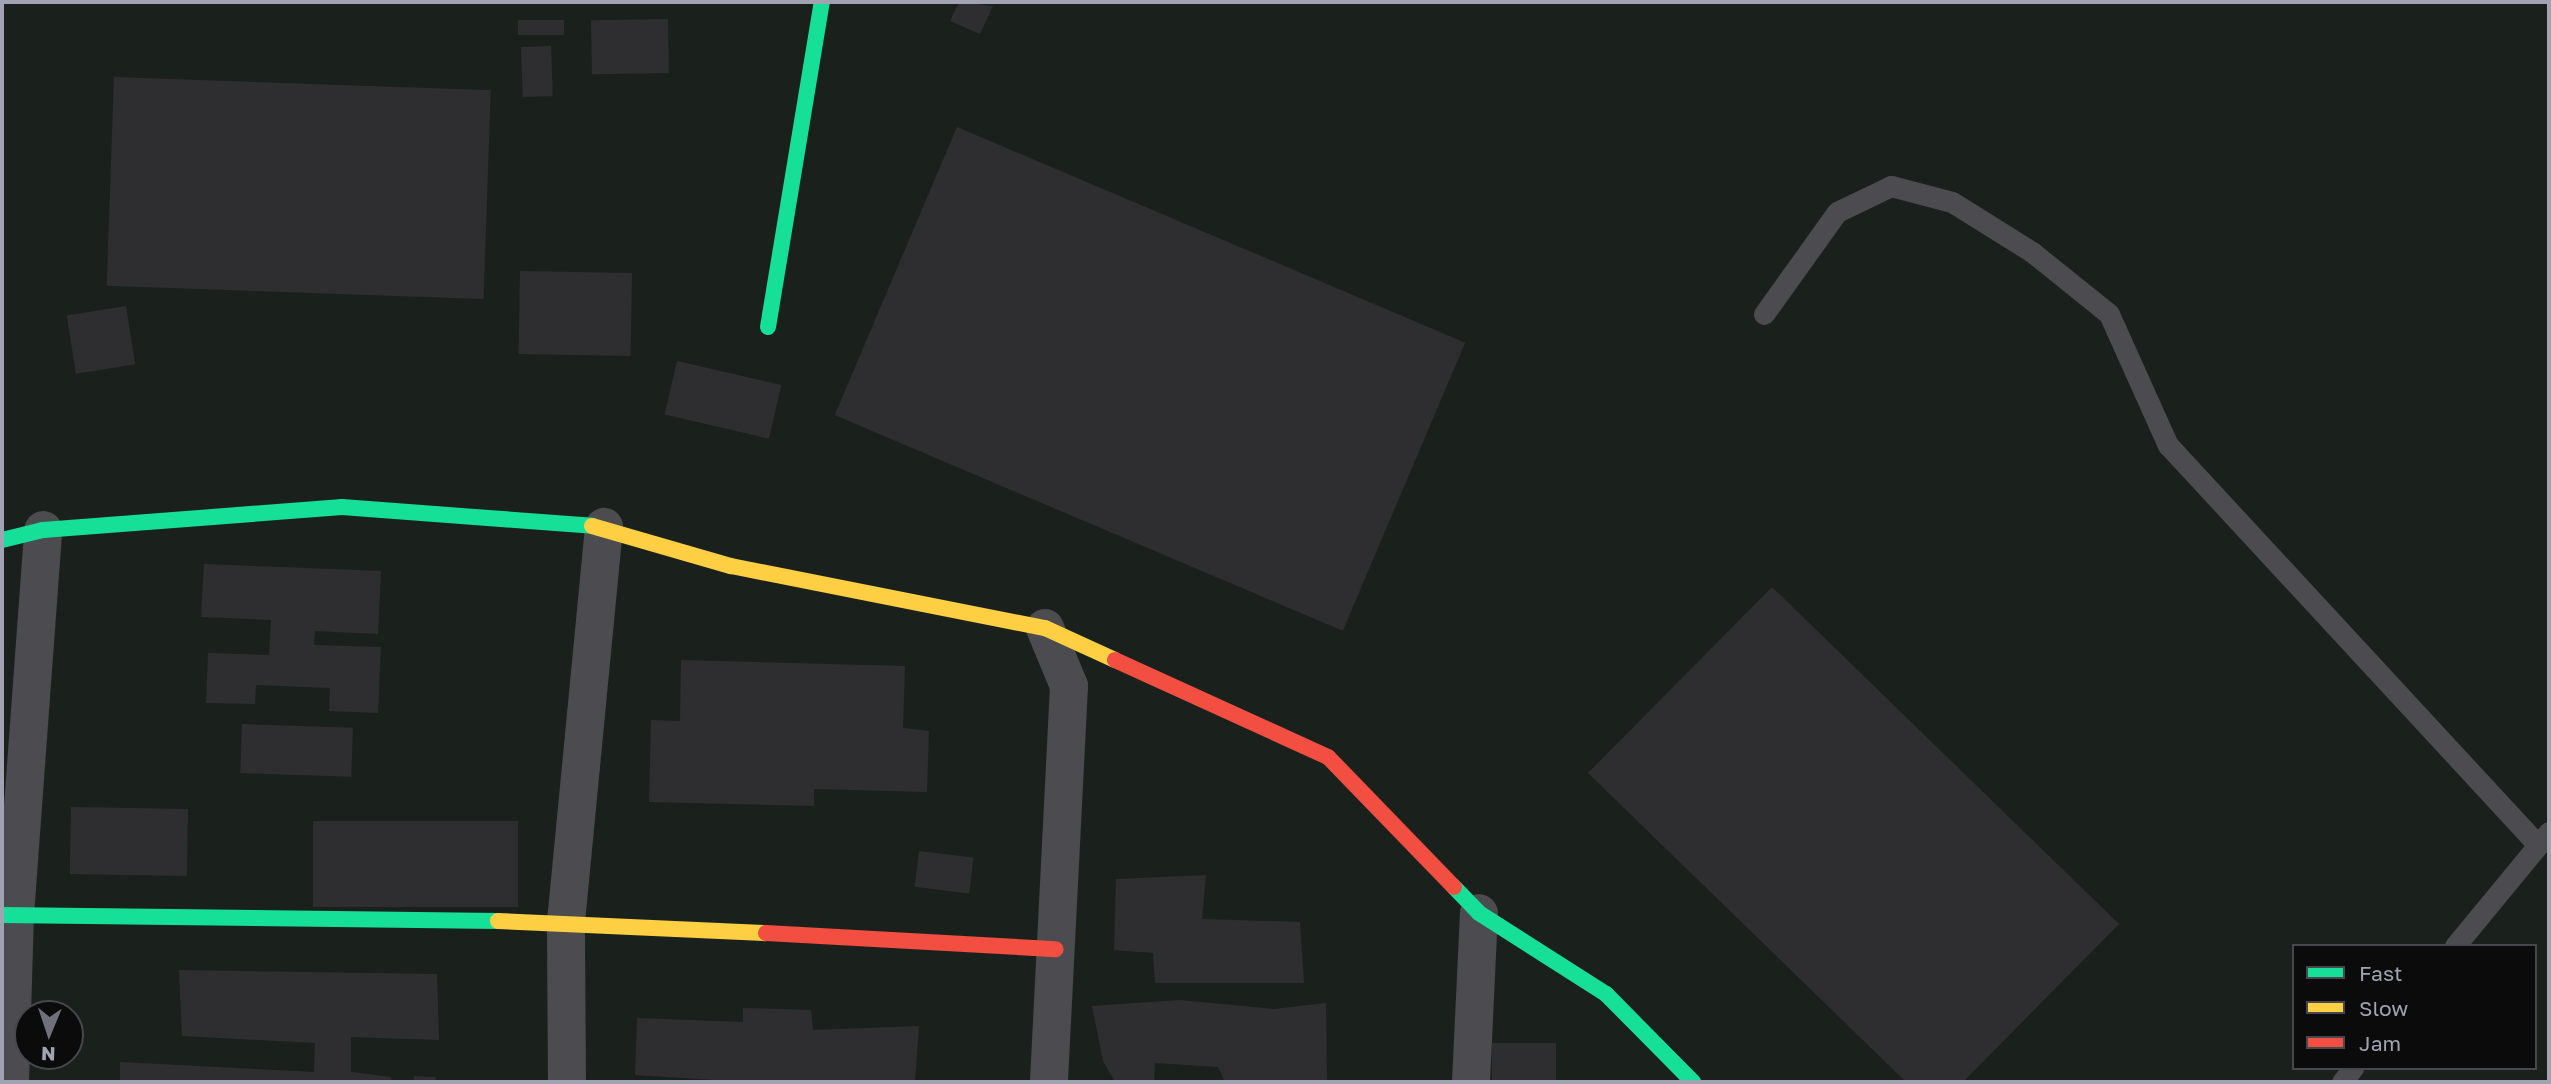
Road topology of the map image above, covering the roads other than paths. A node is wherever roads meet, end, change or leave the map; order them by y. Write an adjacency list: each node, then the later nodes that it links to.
1 (822, 2): 3 (street)
2 (1764, 314): 8 (lane)
3 (768, 327)
4 (604, 527): 5 (street); 7 (street); 11 (street)
5 (43, 530): 6 (street); 10 (street)
6 (2, 540)
7 (1045, 628): 9 (street); 13 (street)
8 (2544, 839): 12 (lane)
9 (1479, 913): 17 (street); 18 (street)
10 (8, 915): 11 (street); 14 (street)
11 (566, 922): 13 (street); 15 (street)
12 (2457, 944)
13 (1056, 949): 16 (street)
14 (10, 1082)
15 (567, 1082)
16 (1049, 1082)
17 (1471, 1082)
18 (1693, 1082)

